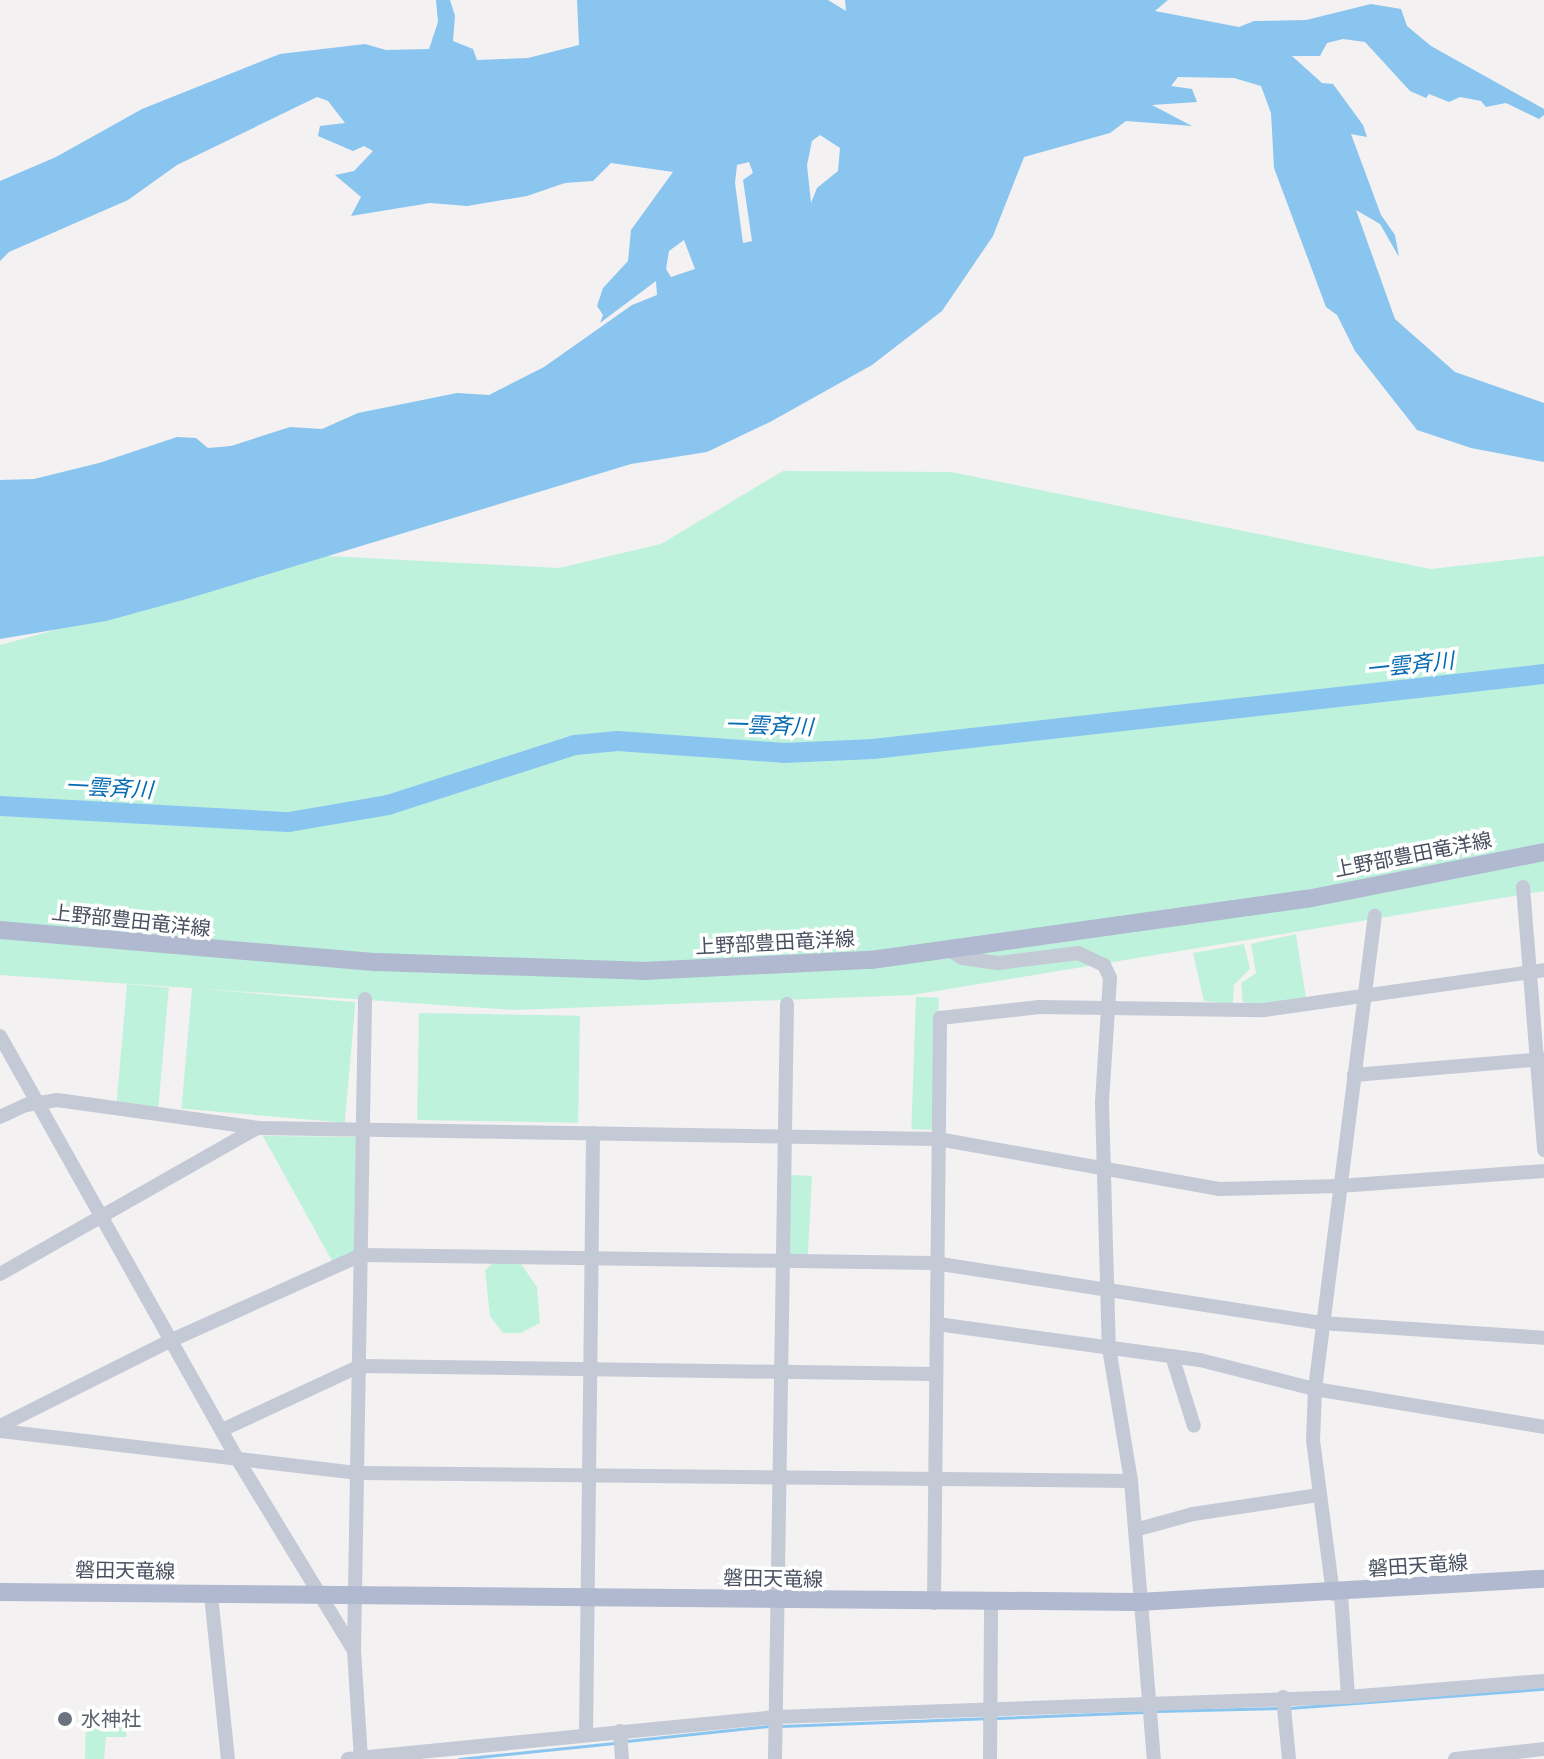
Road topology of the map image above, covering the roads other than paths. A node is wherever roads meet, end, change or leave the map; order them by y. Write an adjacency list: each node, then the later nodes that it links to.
1 (1544, 852): 5 (main road, 上野部豊田竜洋線)
2 (1523, 887): 6 (street)
3 (1375, 916): 7 (street)
4 (0, 930): 5 (main road, 上野部豊田竜洋線)
5 (951, 951): 10 (street)
6 (1537, 971): 7 (street); 12 (street)
7 (1364, 993): 10 (street); 13 (street)
8 (365, 999): 17 (street)
9 (787, 1004): 19 (street)
10 (1112, 1006): 20 (street); 23 (street)
11 (0, 1036): 14 (street)
12 (1540, 1059): 13 (street); 21 (street)
13 (1354, 1075): 24 (street)
14 (39, 1101): 15 (street); 16 (street); 25 (street)
15 (0, 1117)
16 (258, 1128): 17 (street); 25 (street)
17 (364, 1130): 18 (street); 26 (street)
18 (593, 1133): 19 (street); 27 (street)
19 (788, 1136): 20 (street); 28 (street)
20 (938, 1139): 23 (street); 29 (street)
21 (1544, 1150)
22 (1544, 1171): 24 (street)
23 (1104, 1172): 24 (street); 31 (street)
24 (1339, 1186): 32 (street)
25 (104, 1214): 30 (street); 35 (street)
26 (361, 1255): 27 (street); 35 (street); 38 (street)
27 (591, 1257): 28 (street); 39 (street)
28 (785, 1263): 29 (street); 40 (street)
29 (934, 1263): 31 (street); 33 (street)
30 (0, 1274)
31 (1109, 1288): 32 (street); 36 (street)
32 (1321, 1323): 34 (street); 42 (street)
33 (937, 1324): 36 (street); 41 (street)
34 (1544, 1338)
35 (172, 1340): 45 (street); 46 (street)
36 (1109, 1348): 37 (street); 52 (street)
37 (1172, 1356): 42 (street); 43 (street)
38 (360, 1366): 39 (street); 46 (street); 48 (street)
39 (589, 1369): 40 (street); 49 (street)
40 (782, 1372): 41 (street); 50 (street)
41 (935, 1374): 51 (street)
42 (1315, 1389): 44 (street); 53 (street)
43 (1194, 1426)
44 (1544, 1427)
45 (0, 1428): 47 (street)
46 (222, 1430): 47 (street)
47 (238, 1460): 48 (street); 59 (street)
48 (359, 1473): 49 (street); 60 (street)
49 (586, 1475): 50 (street); 61 (street)
50 (782, 1478): 51 (street); 62 (street)
51 (935, 1480): 52 (street); 64 (street)
52 (1131, 1481): 54 (street)
53 (1318, 1495): 54 (street); 57 (street)
54 (1135, 1530): 63 (street)
55 (1544, 1579): 57 (main road, 磐田天竜線)
56 (0, 1592): 58 (main road, 磐田天竜線)
57 (1337, 1594): 63 (main road, 磐田天竜線); 69 (street)
58 (211, 1595): 59 (main road, 磐田天竜線); 76 (street)
59 (323, 1597): 60 (main road, 磐田天竜線); 66 (street)
60 (357, 1597): 61 (main road, 磐田天竜線); 66 (street)
61 (583, 1599): 62 (main road, 磐田天竜線); 74 (street)
62 (780, 1602): 64 (main road, 磐田天竜線); 72 (street)
63 (1139, 1602): 65 (main road, 磐田天竜線); 70 (street)
64 (934, 1603): 65 (main road, 磐田天竜線)
65 (991, 1603): 71 (street)
66 (354, 1651): 77 (street)
67 (1544, 1681): 69 (street)
68 (1283, 1697): 69 (street); 70 (street); 82 (street)
69 (1348, 1697)
70 (1149, 1702): 71 (street); 81 (street)
71 (991, 1709): 72 (street); 80 (street)
72 (776, 1717): 73 (street); 79 (street)
73 (620, 1731): 74 (street); 78 (street)
74 (586, 1735): 77 (street)
75 (1544, 1749): 83 (street)
76 (228, 1759)
77 (357, 1759)
78 (622, 1759)
79 (775, 1759)
80 (990, 1759)
81 (1154, 1759)
82 (1289, 1759)
83 (1455, 1759)

